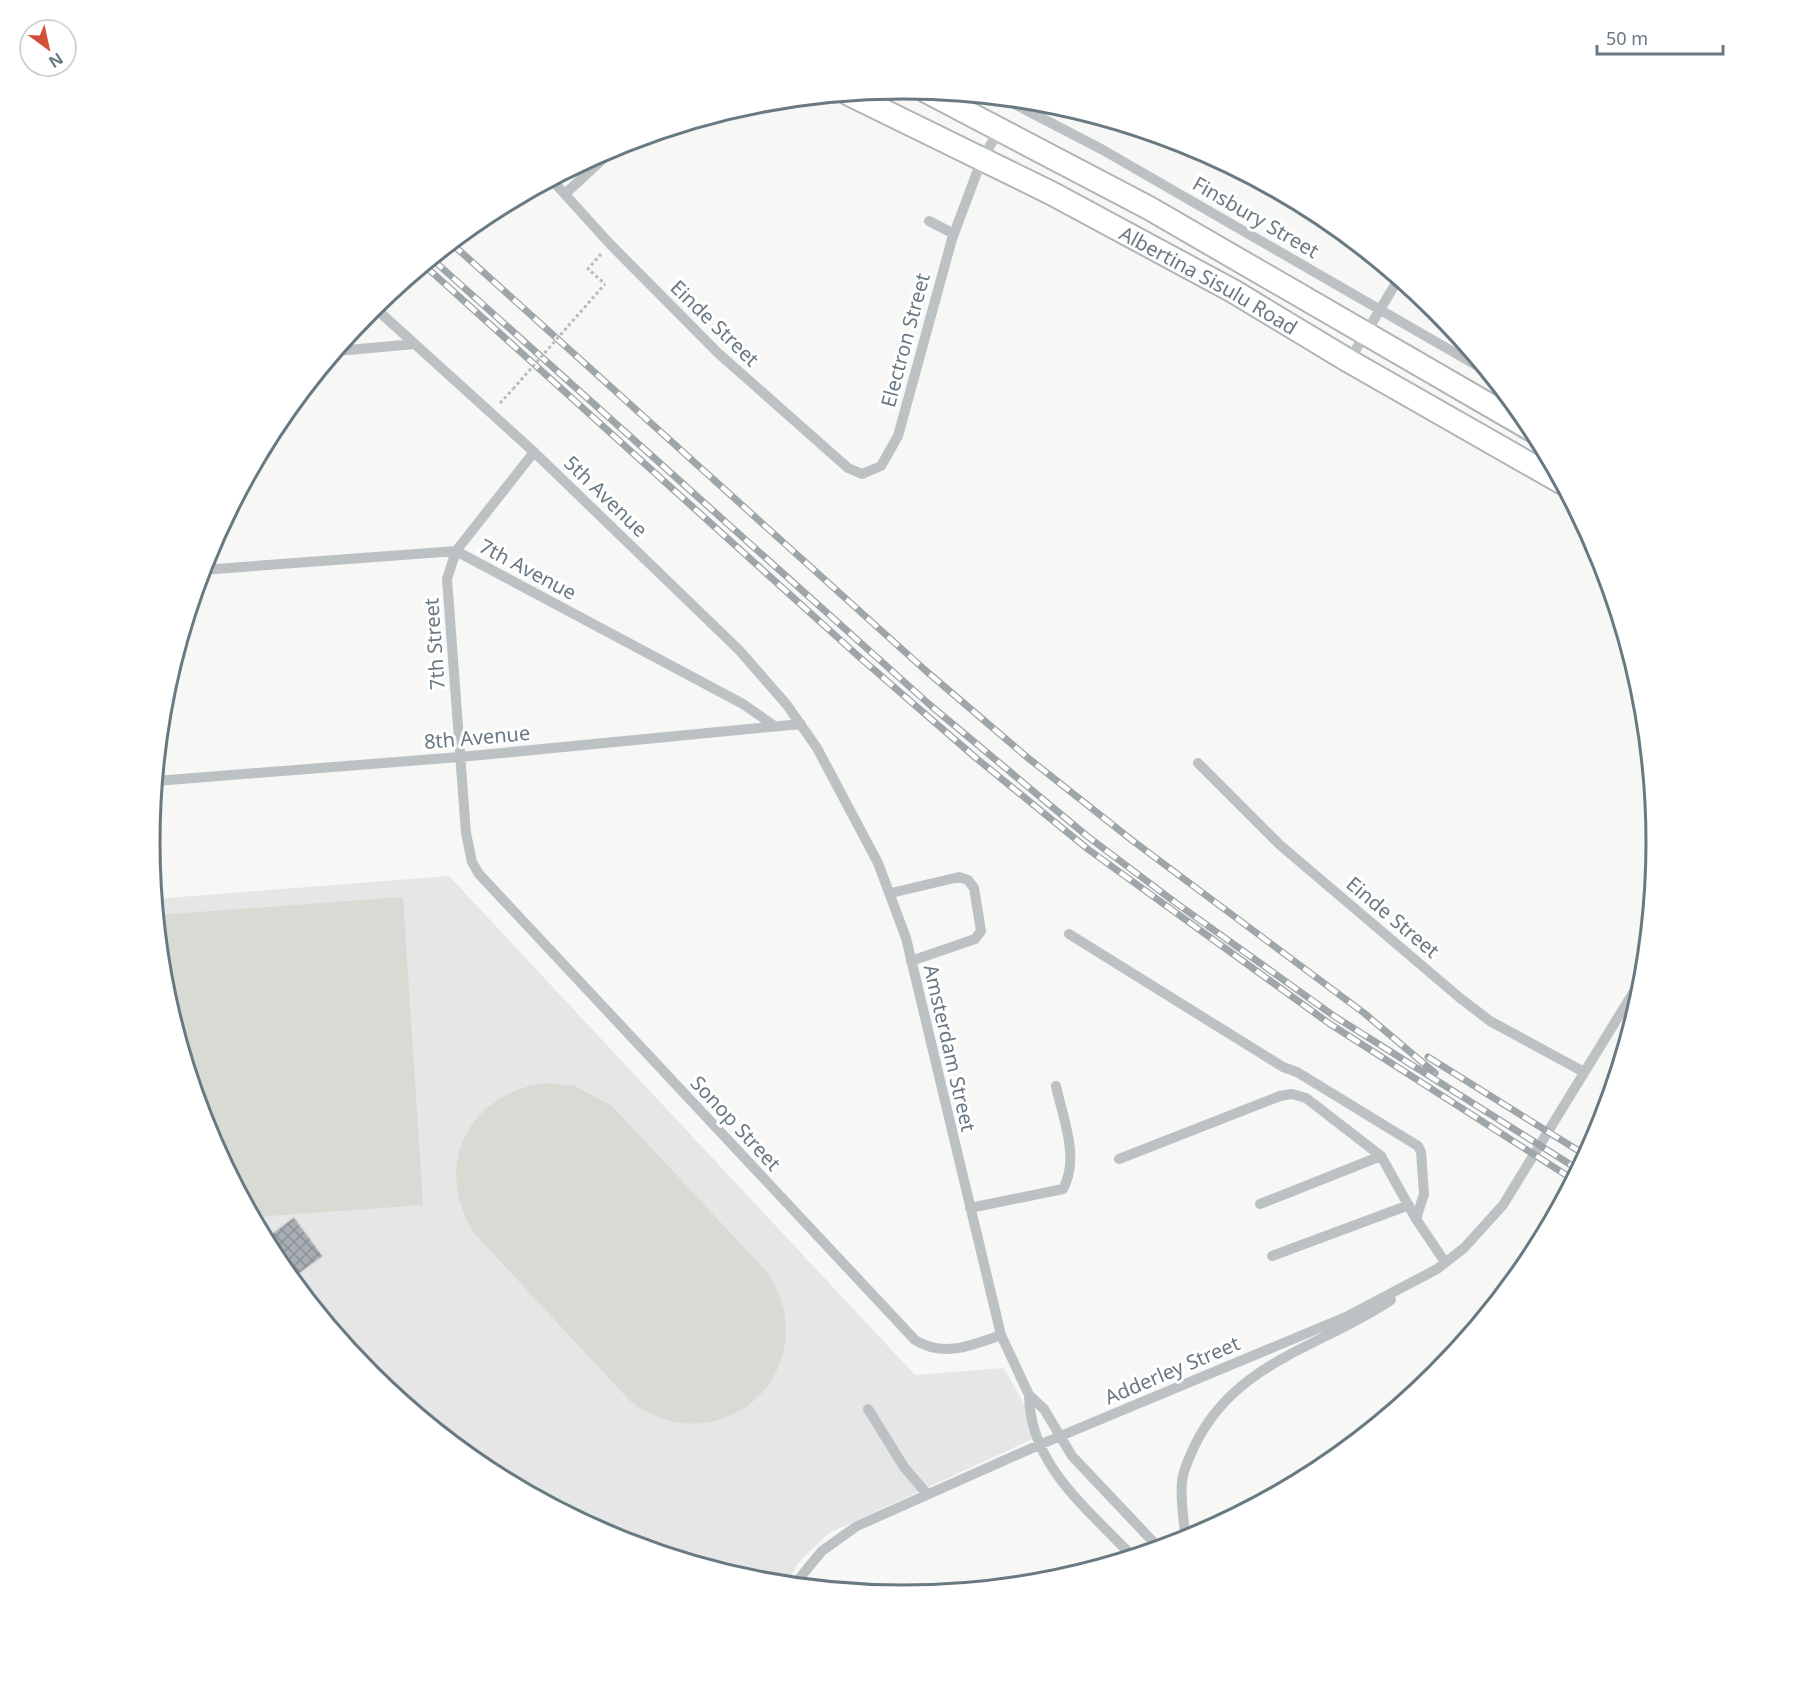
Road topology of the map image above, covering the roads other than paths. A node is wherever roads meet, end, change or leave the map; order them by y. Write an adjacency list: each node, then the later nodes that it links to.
1 (864, 101): 5 (main road, Albertina Sisulu Road)
2 (945, 101): 4 (main road, Albertina Sisulu Road)
3 (1024, 109): 12 (street, Finsbury Street)
4 (1000, 129): 5 (street, Electron Street); 14 (main road, Albertina Sisulu Road)
5 (982, 159): 10 (street, Electron Street); 17 (main road, Albertina Sisulu Road)
6 (594, 168): 8 (street)
7 (558, 185): 8 (street, Einde Street)
8 (566, 193): 21 (street, Einde Street)
9 (929, 221): 10 (street)
10 (954, 234): 21 (street, Electron Street)
11 (1395, 285): 12 (street)
12 (1380, 308): 14 (street); 18 (street, Finsbury Street)
13 (381, 314): 15 (street, 5th Avenue)
14 (1365, 333): 17 (street); 19 (main road, Albertina Sisulu Road)
15 (415, 344): 16 (street); 20 (street, 5th Avenue)
16 (347, 350)
17 (1349, 361): 22 (main road, Albertina Sisulu Road)
18 (1469, 361)
19 (1516, 420)
20 (534, 452): 23 (street, 7th Street); 25 (street, 5th Avenue)
21 (868, 473)
22 (1549, 475)
23 (456, 551): 24 (street, 7th Avenue); 26 (street, 7th Avenue); 27 (street, 7th Street)
24 (213, 569)
25 (801, 724): 26 (street, 8th Avenue); 31 (street, Amsterdam Street)
26 (773, 725): 27 (street, 8th Avenue)
27 (460, 757): 29 (street, 8th Avenue); 30 (street, 7th Street)
28 (1198, 763): 35 (street, Einde Street)
29 (163, 780)
30 (472, 862): 45 (street, Sonop Street)
31 (891, 893): 33 (street, Amsterdam Street); 33 (street)
32 (1070, 934): 42 (street)
33 (911, 961): 41 (street, Amsterdam Street)
34 (1631, 996): 35 (street, Adderley Street)
35 (1584, 1072): 44 (street, Adderley Street)
36 (1056, 1086): 41 (street)
37 (1381, 1156): 38 (street); 39 (street); 40 (street)
38 (1119, 1159)
39 (1260, 1204)
40 (1409, 1205): 42 (street); 43 (street)
41 (970, 1208): 45 (street, Amsterdam Street)
42 (1416, 1219): 44 (street)
43 (1272, 1256)
44 (1441, 1266): 48 (street, Adderley Street); 51 (street)
45 (1001, 1335): 46 (street, Amsterdam Street)
46 (1029, 1395): 48 (street, Amsterdam Street); 49 (street, Amsterdam Street)
47 (868, 1409): 50 (street)
48 (1059, 1437): 49 (street, Adderley Street); 52 (street)
49 (1039, 1445): 50 (street, Adderley Street); 53 (street)
50 (927, 1494): 54 (street, Adderley Street)
51 (1185, 1530)
52 (1154, 1542)
53 (1125, 1552)
54 (798, 1579)

